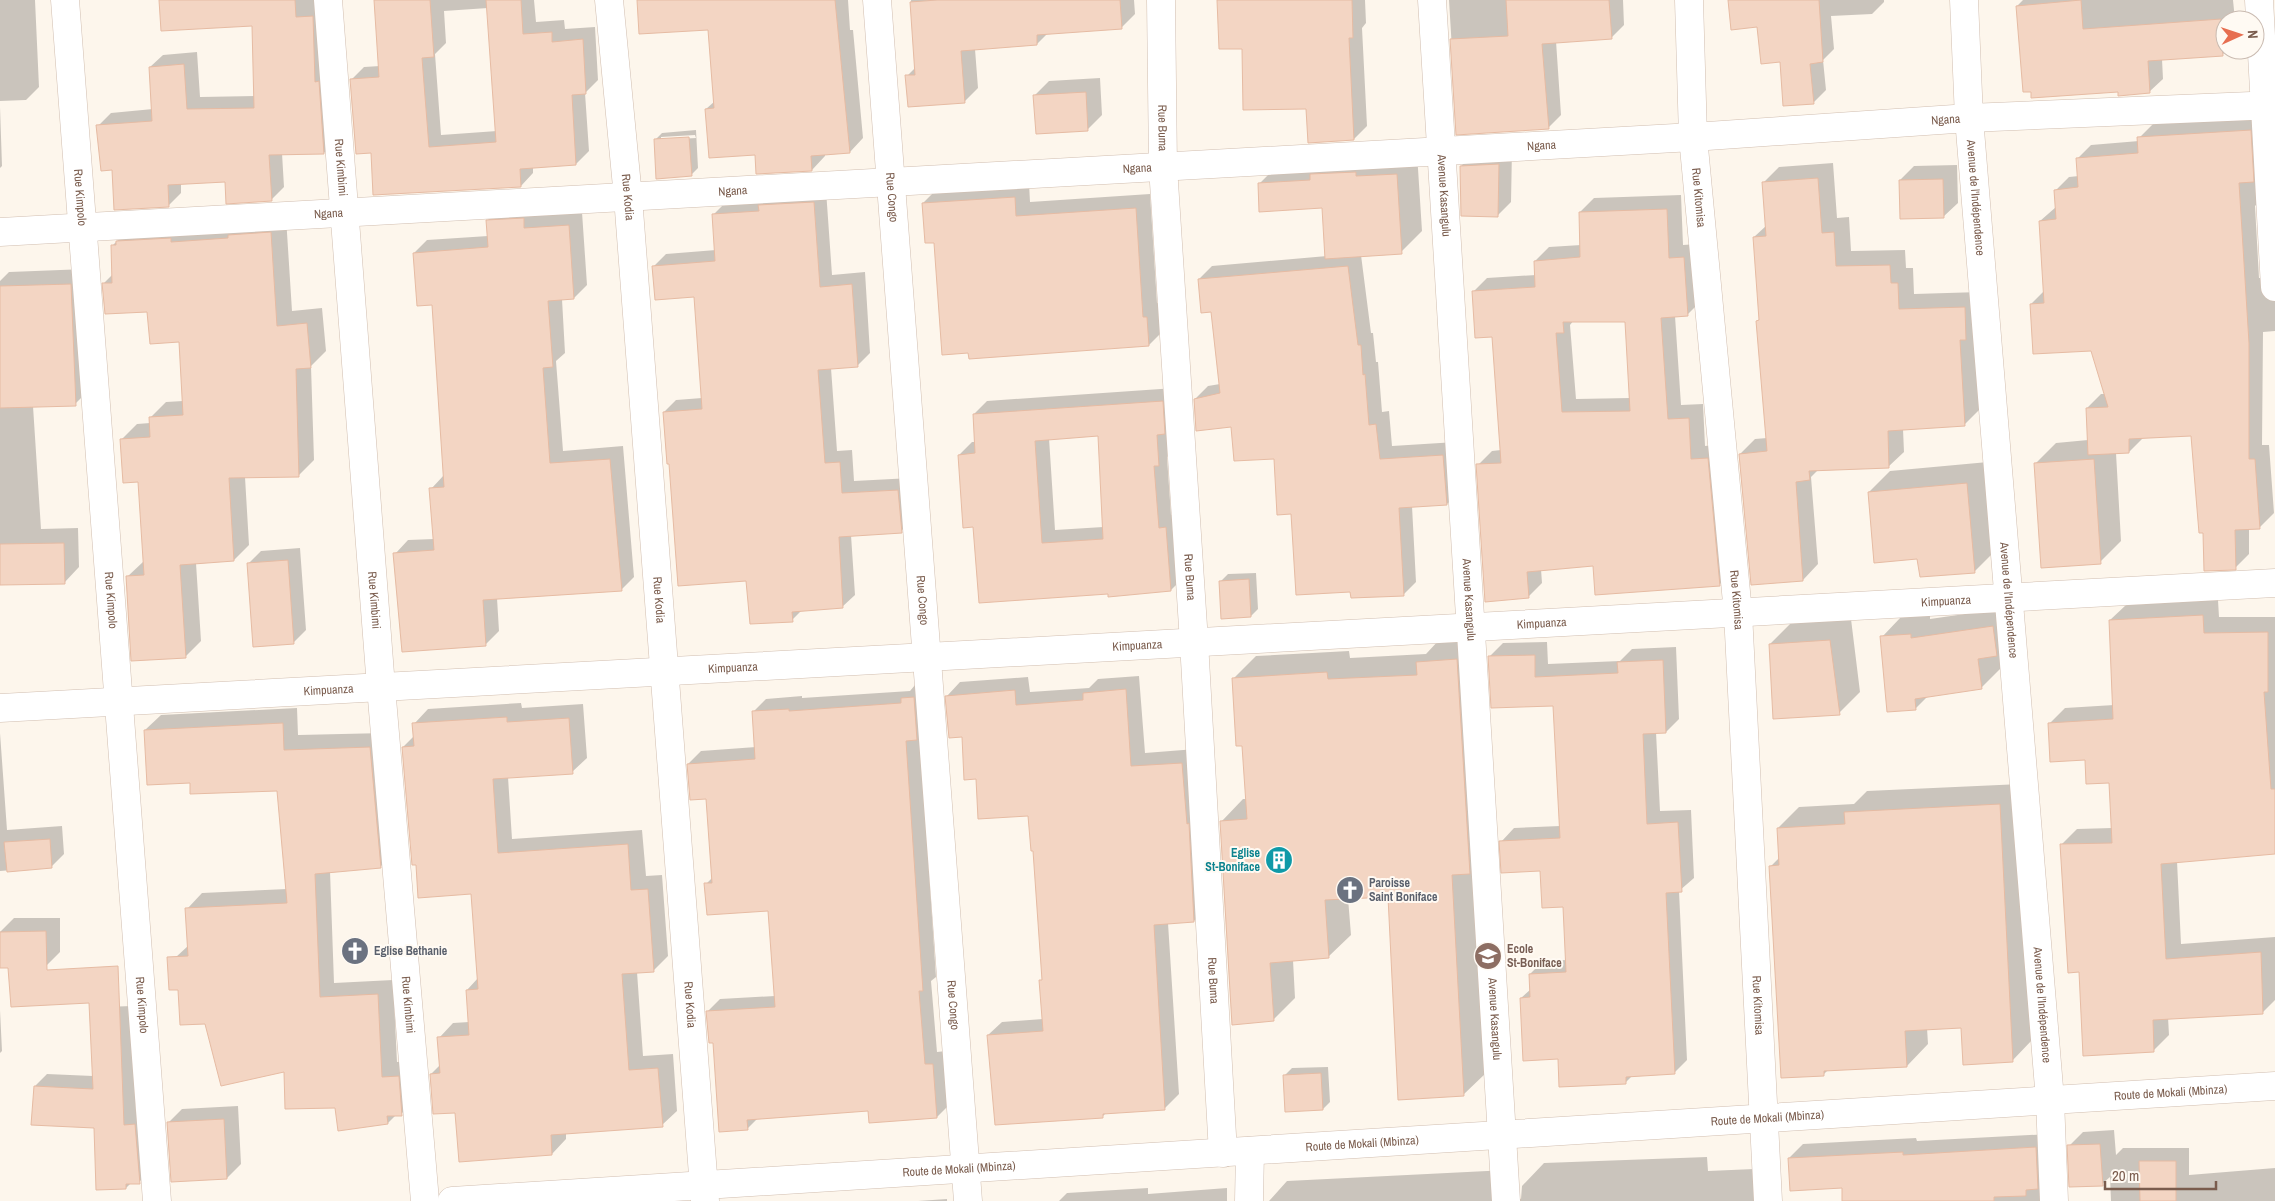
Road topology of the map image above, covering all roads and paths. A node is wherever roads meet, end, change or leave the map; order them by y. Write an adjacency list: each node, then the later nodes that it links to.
1 (65, 0): 18 (street, Rue Kimpolo)
2 (328, 0): 17 (street, Rue Kimbimi)
3 (609, 0): 16 (street, Rue Kodia)
4 (877, 0): 15 (street, Rue Congo)
5 (1160, 0): 14 (street, Rue Buma)
6 (1432, 0): 13 (street, Avenue Kasangulu)
7 (1689, 0): 12 (street, Rue Kitomisa)
8 (1964, 0): 11 (street, Avenue de l'Indépendence)
9 (2259, 0): 10 (street)
10 (2270, 105): 11 (street, Ngana); 20 (street)
11 (1969, 118): 12 (street, Ngana); 22 (street, Avenue de l'Indépendence)
12 (1693, 137): 13 (street, Ngana); 23 (street, Rue Kitomisa)
13 (1442, 152): 14 (street, Ngana); 24 (street, Avenue Kasangulu)
14 (1163, 167): 15 (street, Ngana); 25 (street, Rue Buma)
15 (891, 182): 16 (street, Ngana); 26 (street, Rue Congo)
16 (628, 197): 17 (street, Ngana); 27 (street, Rue Kodia)
17 (344, 213): 18 (street, Ngana); 28 (street, Rue Kimbimi)
18 (82, 228): 19 (street, Ngana); 29 (street, Rue Kimpolo)
19 (0, 232)
20 (2275, 286)
21 (2275, 583): 22 (street, Kimpuanza)
22 (2010, 598): 23 (street, Kimpuanza); 32 (street, Avenue de l'Indépendence)
23 (1738, 613): 24 (street, Kimpuanza); 33 (street, Rue Kitomisa)
24 (1471, 627): 25 (street, Kimpuanza); 34 (street, Avenue Kasangulu)
25 (1194, 642): 26 (street, Kimpuanza); 36 (street, Rue Buma)
26 (927, 657): 27 (street, Kimpuanza); 37 (street, Rue Congo)
27 (664, 671): 28 (street, Kimpuanza); 38 (street, Rue Kodia)
28 (381, 687): 29 (street, Kimpuanza); 40 (street, Rue Kimbimi)
29 (119, 701): 30 (street, Kimpuanza); 39 (street, Rue Kimpolo)
30 (0, 708)
31 (2275, 1086): 32 (street, Route de Mokali (Mbinza))
32 (2050, 1100): 33 (street, Route de Mokali (Mbinza)); 46 (street, Avenue de l'Indépendence)
33 (1762, 1119): 34 (street, Route de Mokali (Mbinza)); 45 (street, Rue Kitomisa)
34 (1502, 1136): 35 (street, Route de Mokali (Mbinza)); 44 (street, Avenue Kasangulu)
35 (1250, 1151): 36 (street, Route de Mokali (Mbinza)); 43 (street)
36 (1223, 1153): 37 (street, Route de Mokali (Mbinza))
37 (966, 1170): 38 (street, Route de Mokali (Mbinza)); 42 (street, Rue Congo)
38 (704, 1194): 41 (street, Route de Mokali (Mbinza))
39 (157, 1201)
40 (425, 1201)
41 (452, 1201)
42 (968, 1201)
43 (1249, 1201)
44 (1506, 1201)
45 (1768, 1201)
46 (2054, 1201)

